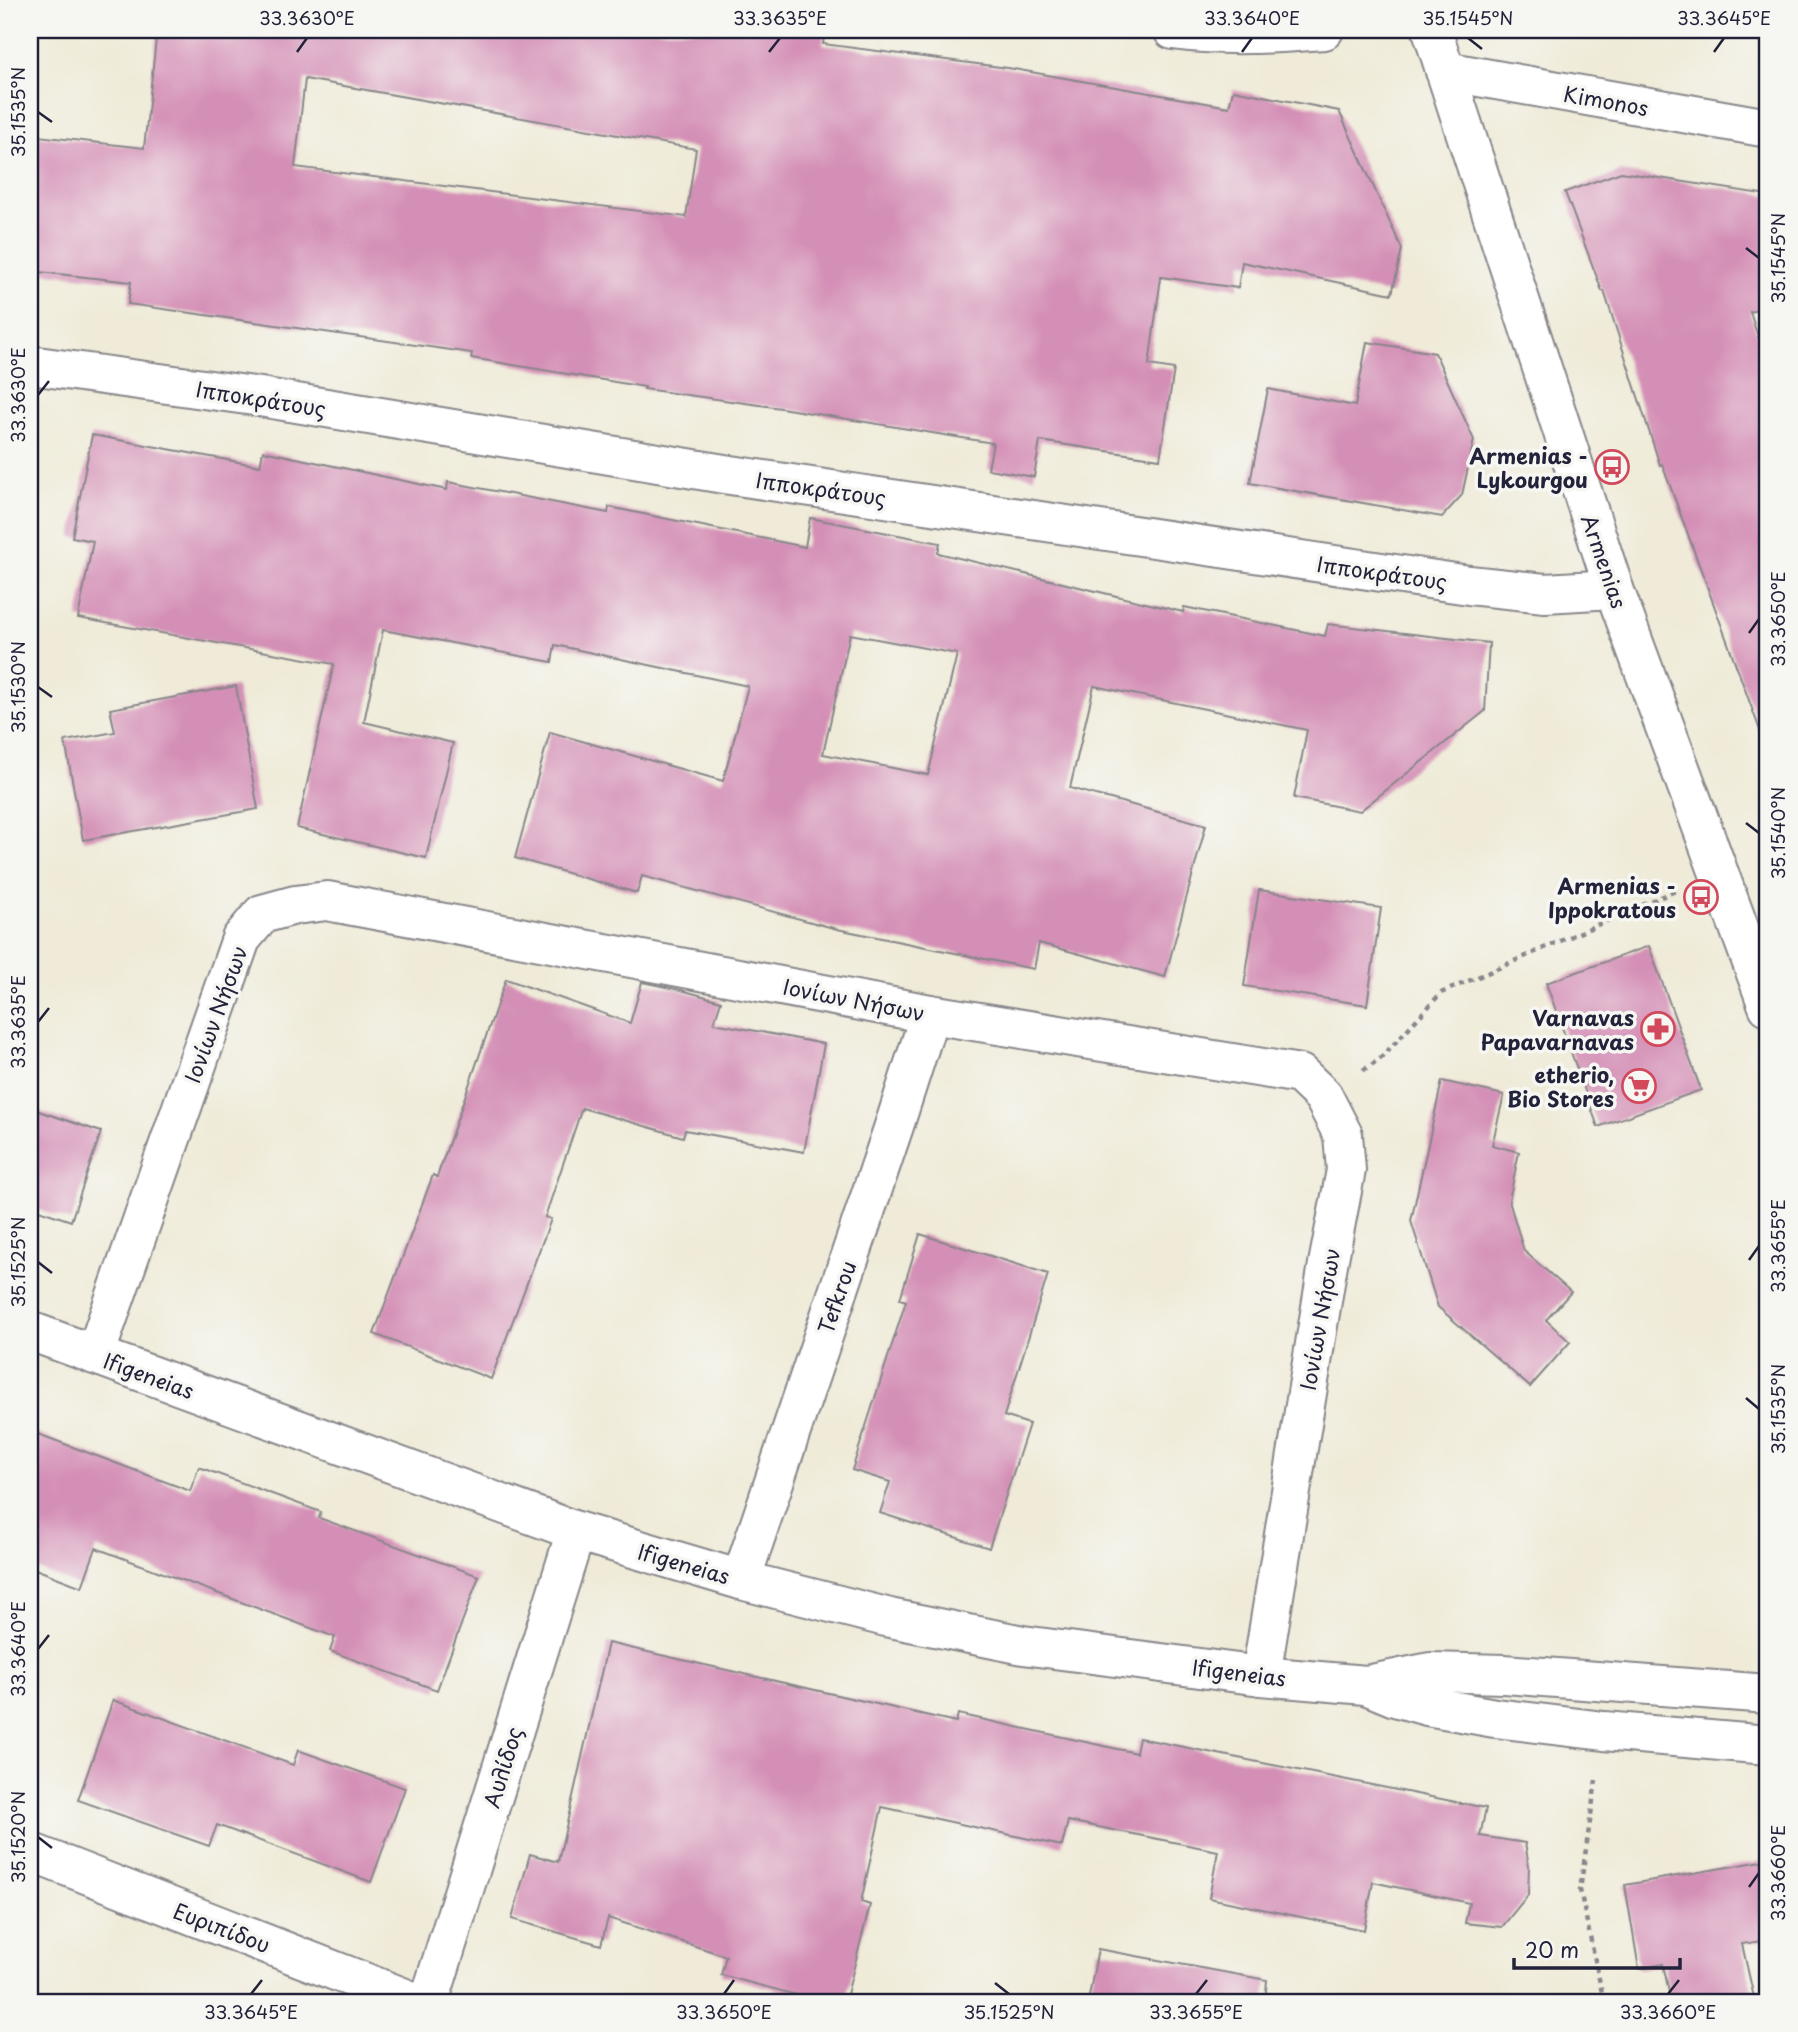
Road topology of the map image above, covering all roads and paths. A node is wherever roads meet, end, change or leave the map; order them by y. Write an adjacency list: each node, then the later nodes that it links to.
1 (1173, 30): 2 (street)
2 (1324, 30)
3 (1432, 30): 4 (street, Armenias)
4 (1444, 71): 5 (street, Kimonos); 7 (street, Armenias)
5 (1768, 128)
6 (30, 365): 7 (street, Ιπποκράτους)
7 (1614, 589): 8 (street, Armenias)
8 (1718, 872): 9 (street, Armenias); 12 (path)
9 (1758, 955): 10 (street, Armenias)
10 (1768, 1006)
11 (930, 1014): 12 (street, Ιονίων Νήσων); 14 (street, Ιονίων Νήσων); 16 (street, Tefkrou)
12 (1323, 1096): 17 (street, Ιονίων Νήσων)
13 (30, 1331): 14 (street, Ifigeneias)
14 (95, 1355): 15 (street, Ifigeneias)
15 (576, 1531): 16 (street, Ifigeneias); 24 (street, Αυλίδος)
16 (741, 1580): 17 (street, Ifigeneias)
17 (1261, 1676): 18 (street, Ifigeneias)
18 (1366, 1685): 19 (street, Ifigeneias); 20 (street, Ifigeneias)
19 (1768, 1693)
20 (1604, 1731): 21 (street, Ifigeneias); 25 (path)
21 (1768, 1745)
22 (30, 1852): 23 (street, Ευριπίδου)
23 (415, 2002)
24 (429, 2002)
25 (1604, 2002)

